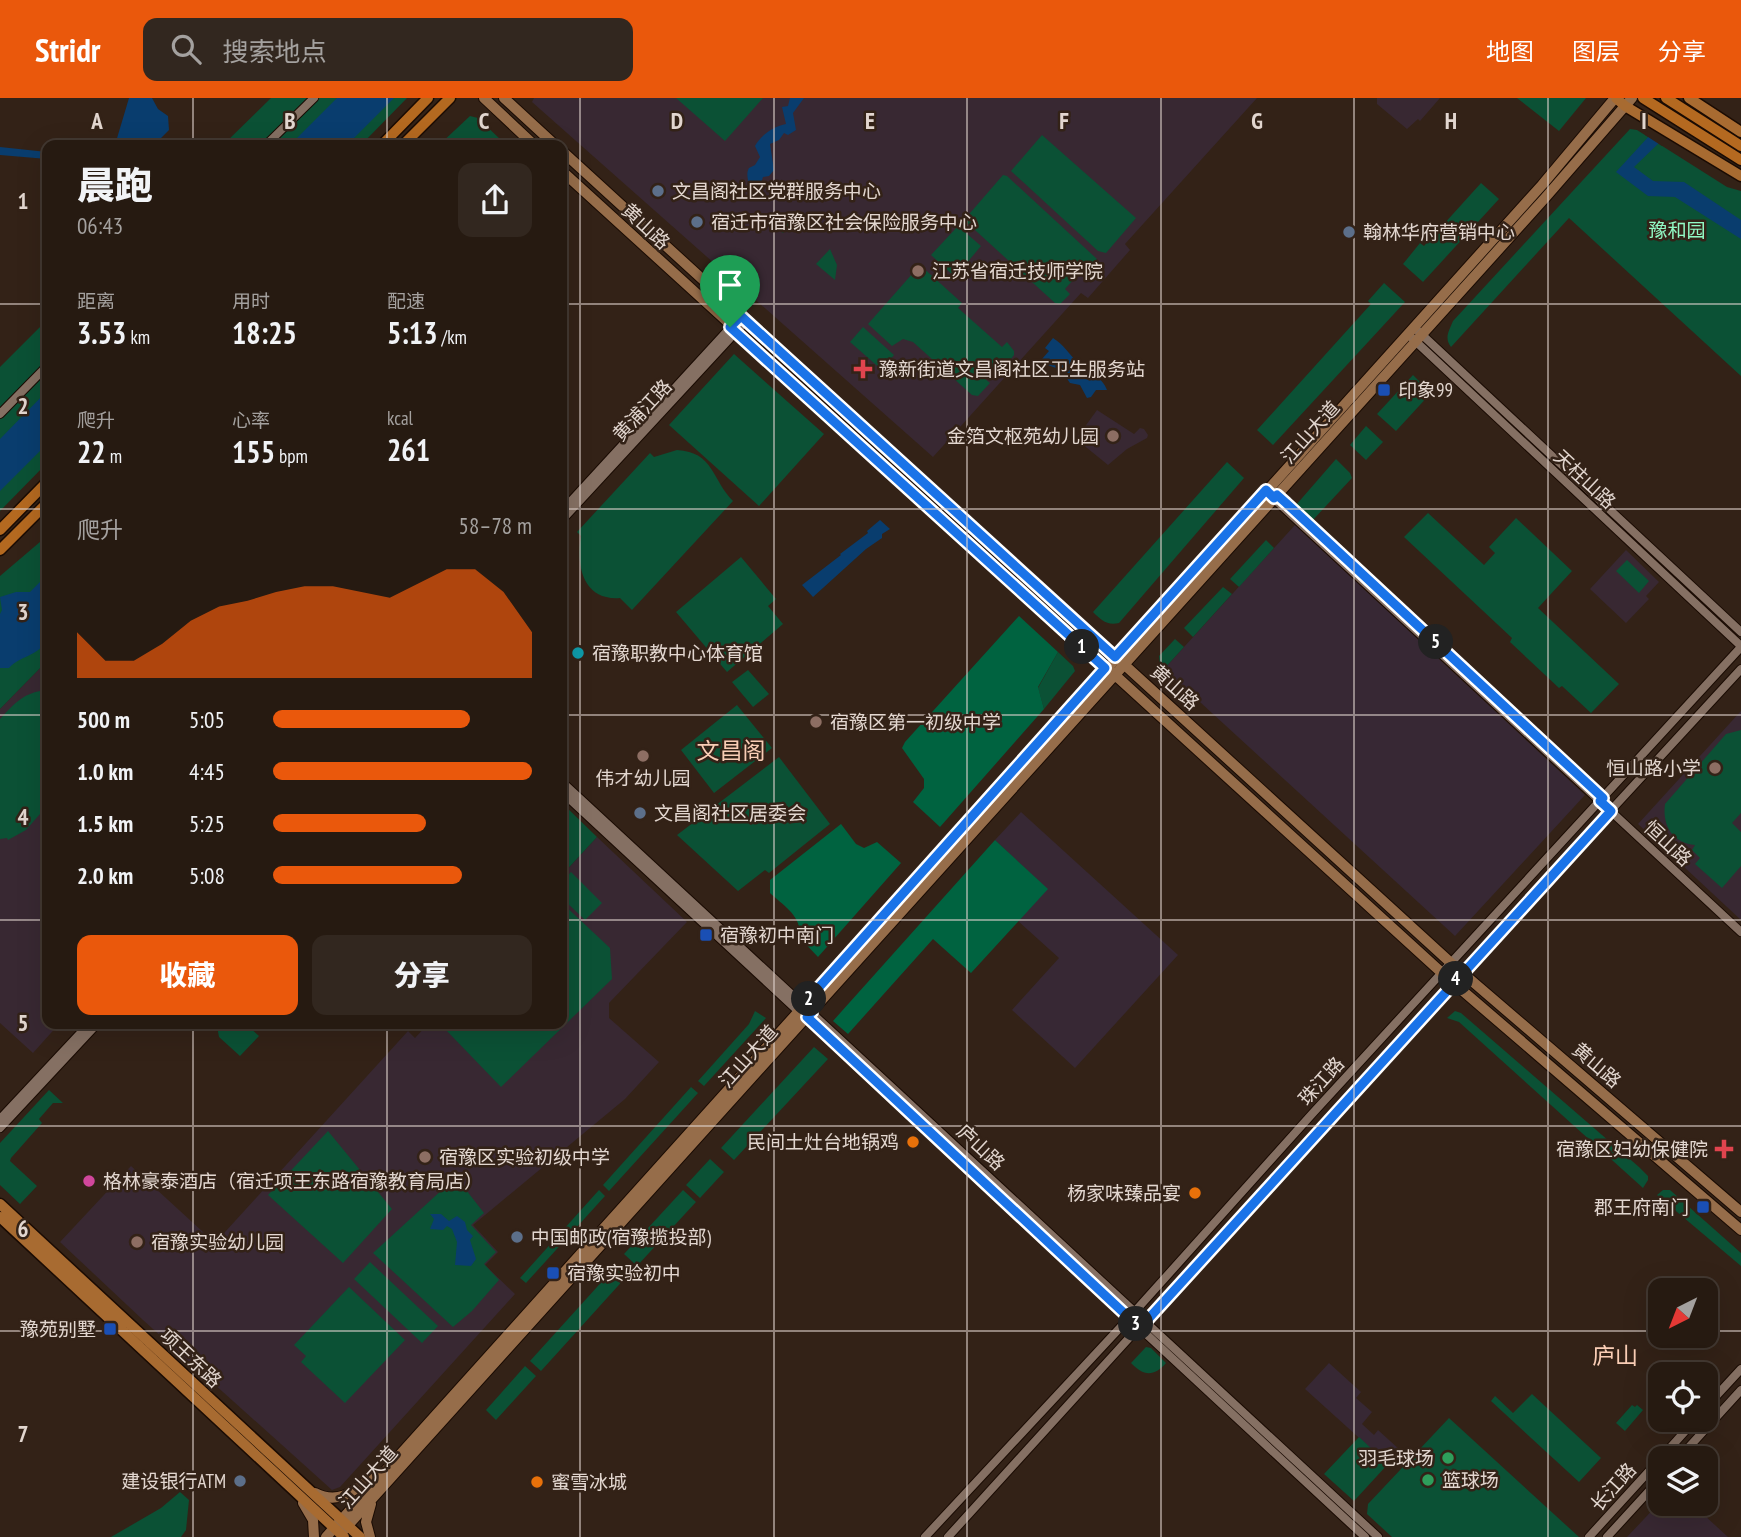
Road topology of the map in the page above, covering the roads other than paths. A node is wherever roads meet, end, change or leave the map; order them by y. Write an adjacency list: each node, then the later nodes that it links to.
1 (314, 98): 11 (street)
2 (428, 98): 12 (highway)
3 (450, 98): 13 (highway)
4 (484, 98): 14 (main road)
5 (504, 98): 15 (main road)
6 (1643, 98): 18 (highway)
7 (1666, 98): 16 (highway)
8 (1689, 98): 10 (main road)
9 (1622, 100): 20 (main road); 23 (main road, 江山大道); 24 (main road, 江山大道)
10 (1741, 132)
11 (271, 140)
12 (387, 140)
13 (408, 140)
14 (529, 140)
15 (550, 140)
16 (1741, 146)
17 (567, 156): 21 (main road, 黄山路)
18 (1741, 160)
19 (567, 176): 22 (main road, 黄山路)
20 (1741, 176)
21 (744, 318): 22 (street, 黄浦江路); 37 (main road, 黄山路)
22 (733, 329): 30 (street, 黄浦江路); 32 (street, 黄浦江路); 39 (main road, 黄山路)
23 (1410, 330): 24 (street, 天柱山路); 28 (main road, 江山大道)
24 (1419, 338): 29 (main road, 江山大道); 35 (street, 天柱山路); 36 (street, 天柱山路)
25 (42, 371): 26 (street)
26 (0, 414)
27 (42, 487): 33 (highway)
28 (1267, 489): 29 (street, 恒山路); 37 (main road, 江山大道)
29 (1275, 496): 38 (main road, 江山大道); 46 (street, 恒山路)
30 (567, 506)
31 (42, 508): 34 (highway)
32 (567, 514)
33 (0, 530)
34 (0, 550)
35 (1741, 632)
36 (1741, 647): 42 (street, 珠江路)
37 (1115, 657): 38 (main road, 黄山路); 39 (main road, 江山大道)
38 (1124, 664): 41 (main road, 江山大道); 50 (main road, 黄山路)
39 (1105, 668): 41 (main road, 黄山路); 54 (main road, 江山大道)
40 (1741, 669): 43 (street, 珠江路)
41 (1114, 675): 52 (main road, 黄山路); 55 (main road, 江山大道)
42 (1655, 741): 43 (street); 46 (street, 珠江路)
43 (1666, 751): 47 (street, 珠江路)
44 (567, 787): 54 (street, 庐山路)
45 (567, 796): 54 (street, 庐山路)
46 (1601, 799): 47 (street, 恒山路); 50 (street, 珠江路)
47 (1612, 809): 48 (street, 恒山路); 49 (street, 恒山路); 51 (street, 珠江路)
48 (1741, 926)
49 (1741, 932)
50 (1451, 963): 51 (main road, 黄山路); 52 (street, 珠江路)
51 (1462, 972): 53 (street, 珠江路); 65 (main road, 黄山路)
52 (1442, 973): 53 (main road, 黄山路); 58 (street, 珠江路)
53 (1453, 982): 59 (street, 珠江路); 67 (main road, 黄山路)
54 (801, 1007): 55 (street, 庐山路); 78 (main road, 江山大道)
55 (810, 1014): 70 (street, 庐山路); 78 (main road, 江山大道)
56 (84, 1029): 60 (street)
57 (92, 1029): 61 (street)
58 (1347, 1076): 59 (street); 62 (street, 珠江路)
59 (1359, 1086): 63 (street, 珠江路)
60 (0, 1119)
61 (0, 1128)
62 (1294, 1134): 63 (street); 68 (street, 珠江路)
63 (1306, 1144): 69 (street, 珠江路)
64 (0, 1204): 80 (main road, 项王东路)
65 (1741, 1212)
66 (0, 1217): 80 (main road, 项王东路)
67 (1741, 1230)
68 (1178, 1262): 69 (street); 70 (street, 珠江路)
69 (1189, 1273): 71 (street, 珠江路)
70 (1131, 1314): 71 (street, 庐山路); 86 (street, 珠江路)
71 (1143, 1324): 87 (street, 珠江路); 88 (street, 庐山路); 89 (street, 庐山路)
72 (1741, 1369): 74 (street)
73 (1741, 1390): 77 (street)
74 (1718, 1395)
75 (1684, 1432): 76 (street, 长江路)
76 (1672, 1446)
77 (1690, 1446)
78 (396, 1465): 80 (main road); 82 (main road, 江山大道); 85 (main road)
79 (1648, 1472): 90 (street, 长江路)
80 (293, 1483): 82 (main road, 项王东路); 83 (main road)
81 (1648, 1492): 91 (street, 长江路)
82 (339, 1531): 84 (main road, 项王东路)
83 (314, 1537)
84 (360, 1537)
85 (370, 1537)
86 (925, 1537)
87 (948, 1537)
88 (1366, 1537)
89 (1378, 1537)
90 (1588, 1537)
91 (1607, 1537)

